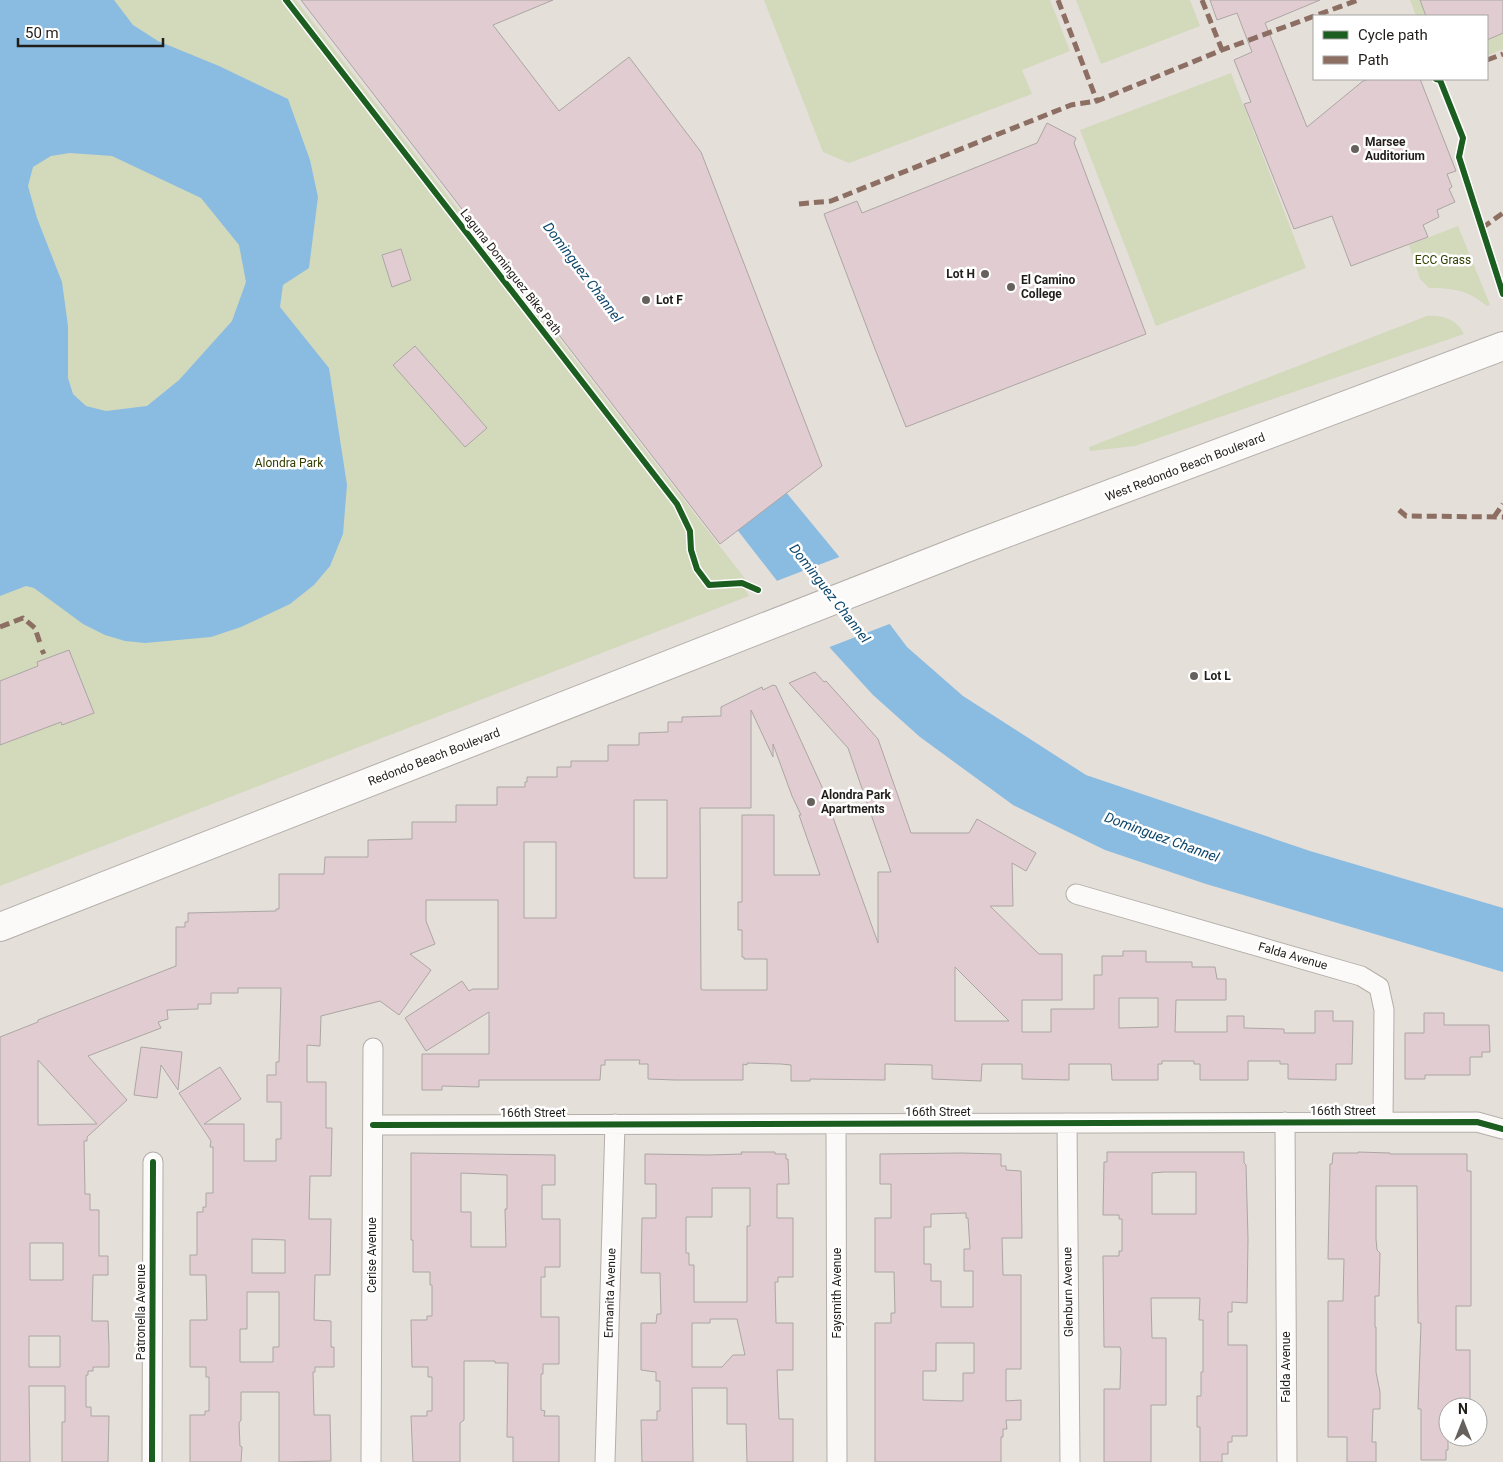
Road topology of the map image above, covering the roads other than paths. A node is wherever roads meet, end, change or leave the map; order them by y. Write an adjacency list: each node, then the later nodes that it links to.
1 (1503, 346): 2 (main road, West Redondo Beach Boulevard)
2 (868, 587): 4 (main road, Redondo Beach Boulevard)
3 (1076, 894): 8 (street, Falda Avenue)
4 (0, 927)
5 (373, 1048): 11 (street, Cerise Avenue)
6 (1067, 1122): 7 (street, 166th Street); 10 (street, 166th Street); 18 (street, Glenburn Avenue)
7 (1285, 1122): 8 (street, 166th Street); 19 (street, Falda Avenue)
8 (1383, 1122): 12 (street, 166th Street)
9 (615, 1124): 10 (street, 166th Street); 11 (street, 166th Street); 16 (street, Ermanita Avenue)
10 (836, 1124): 17 (street, Faysmith Avenue)
11 (373, 1125): 15 (street, Cerise Avenue)
12 (1503, 1129)
13 (152, 1162): 14 (street, Patronella Avenue)
14 (152, 1462)
15 (370, 1462)
16 (605, 1462)
17 (838, 1462)
18 (1070, 1462)
19 (1287, 1462)

